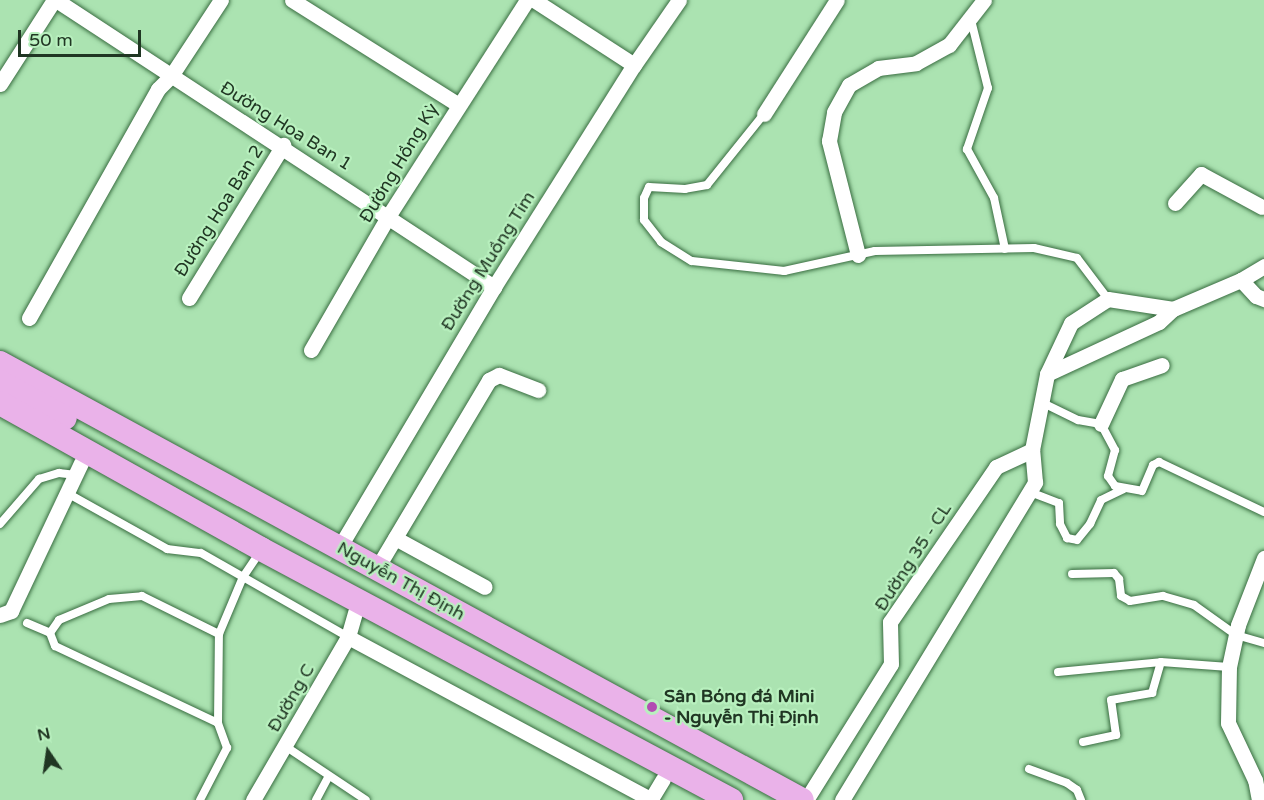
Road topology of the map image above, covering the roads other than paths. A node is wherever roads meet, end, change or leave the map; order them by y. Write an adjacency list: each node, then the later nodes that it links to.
1 (55, 0): 11 (street, Đường Hoa Ban 1); 12 (street)
2 (221, 0): 11 (street)
3 (292, 0): 13 (street)
4 (527, 0): 13 (street, Đường Hồng Kỳ)
5 (534, 0): 10 (street)
6 (680, 0): 10 (street, Đường Muồng Tím)
7 (837, 0): 14 (street)
8 (984, 0): 9 (street)
9 (971, 20): 19 (lane); 20 (street)
10 (634, 65): 23 (street, Đường Muồng Tím)
11 (171, 76): 15 (street, Đường Hoa Ban 1); 28 (street)
12 (0, 84)
13 (457, 104): 18 (street, Đường Hồng Kỳ)
14 (765, 114): 20 (lane)
15 (283, 146): 18 (street, Đường Hoa Ban 1); 24 (street, Đường Hoa Ban 2)
16 (1175, 203): 17 (street)
17 (1264, 205)
18 (389, 215): 23 (street, Đường Hoa Ban 1); 29 (street, Đường Hồng Kỳ)
19 (1005, 249): 20 (lane); 25 (lane)
20 (858, 255)
21 (1264, 266): 22 (street)
22 (1241, 280): 26 (street); 27 (street)
23 (494, 287): 49 (street, Đường Muồng Tím)
24 (189, 297)
25 (1108, 299): 27 (street); 32 (street)
26 (1264, 299)
27 (1173, 309): 32 (street)
28 (29, 318)
29 (311, 350)
30 (0, 363): 49 (main road, Nguyễn Thị Định)
31 (1162, 365): 38 (street)
32 (1047, 374): 36 (street)
33 (0, 382): 49 (main road, Nguyễn Thị Định)
34 (537, 390): 46 (street, Đường C)
35 (0, 403): 40 (main road, Nguyễn Thị Định)
36 (1043, 403): 38 (lane); 39 (street)
37 (0, 418): 40 (main road, Nguyễn Thị Định)
38 (1101, 424): 41 (lane)
39 (1032, 450): 42 (street); 77 (street, Đường 35 - CL)
40 (82, 463): 43 (street); 45 (lane); 48 (main road, Nguyễn Thị Định)
41 (1124, 489): 42 (lane); 44 (lane)
42 (1030, 492): 78 (street)
43 (67, 493): 48 (lane); 53 (street)
44 (1264, 512)
45 (0, 524)
46 (395, 538): 51 (street); 52 (street, Đường C)
47 (1264, 558): 57 (street)
48 (253, 561): 49 (main road, Nguyễn Thị Định); 56 (lane); 58 (lane)
49 (327, 570): 52 (main road, Nguyễn Thị Định); 52 (main road, Nguyễn Thị Định)
50 (1072, 574): 57 (lane)
51 (485, 587)
52 (365, 591): 58 (street, Đường C); 69 (main road, Nguyễn Thị Định); 75 (main road, Nguyễn Thị Định); 76 (main road, Nguyễn Thị Định); 77 (main road, Nguyễn Thị Định)
53 (0, 615)
54 (27, 623): 55 (lane)
55 (50, 633): 56 (lane); 63 (lane)
56 (219, 634): 63 (lane)
57 (1236, 635): 59 (lane); 61 (street)
58 (348, 637): 65 (street, Đường C); 69 (street)
59 (1264, 643)
60 (1161, 662): 61 (lane); 62 (lane); 64 (lane)
61 (1229, 667): 68 (street)
62 (1059, 672)
63 (218, 723): 70 (lane)
64 (1083, 742)
65 (285, 746): 67 (lane); 71 (street, Đường C)
66 (1029, 769): 79 (lane)
67 (328, 777): 72 (lane); 73 (lane)
68 (1259, 779): 80 (street)
69 (655, 793): 74 (main road, Nguyễn Thị Định)
70 (200, 800)
71 (253, 800)
72 (316, 800)
73 (366, 800)
74 (701, 800)
75 (731, 800)
76 (772, 800)
77 (804, 800)
78 (842, 800)
79 (1081, 800)
80 (1259, 800)

